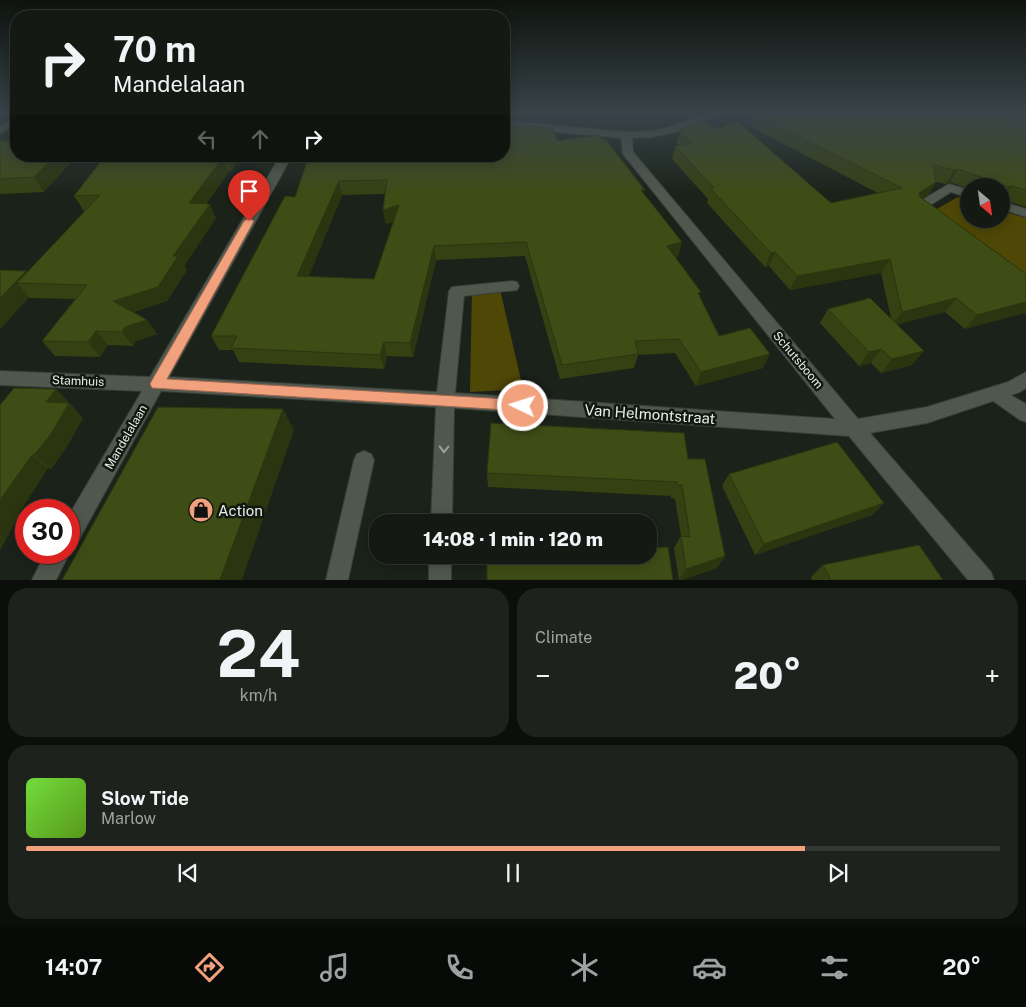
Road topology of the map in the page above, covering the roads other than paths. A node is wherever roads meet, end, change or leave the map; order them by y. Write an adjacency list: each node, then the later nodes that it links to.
1 (626, 141): 14 (street, Schutsboom)
2 (283, 162): 10 (street, Mandelalaan)
3 (960, 191): 6 (street)
4 (1010, 208): 5 (street)
5 (1026, 213)
6 (933, 220)
7 (512, 286): 12 (street)
8 (0, 378): 10 (street, Stamhuis)
9 (1026, 379): 11 (street, Van Helmontstraat)
10 (157, 384): 12 (street, Van Helmontstraat); 17 (street, Mandelalaan)
11 (995, 393): 13 (street); 14 (street, Van Helmontstraat)
12 (445, 400): 14 (street, Van Helmontstraat); 16 (street, one-way to 16)
13 (1026, 414)
14 (854, 428): 23 (street, Schutsboom)
15 (364, 460): 21 (street)
16 (441, 514)
17 (80, 517)
18 (52, 564): 20 (street)
19 (440, 564): 22 (street)
20 (43, 580)
21 (337, 580)
22 (440, 580)
23 (983, 580)

